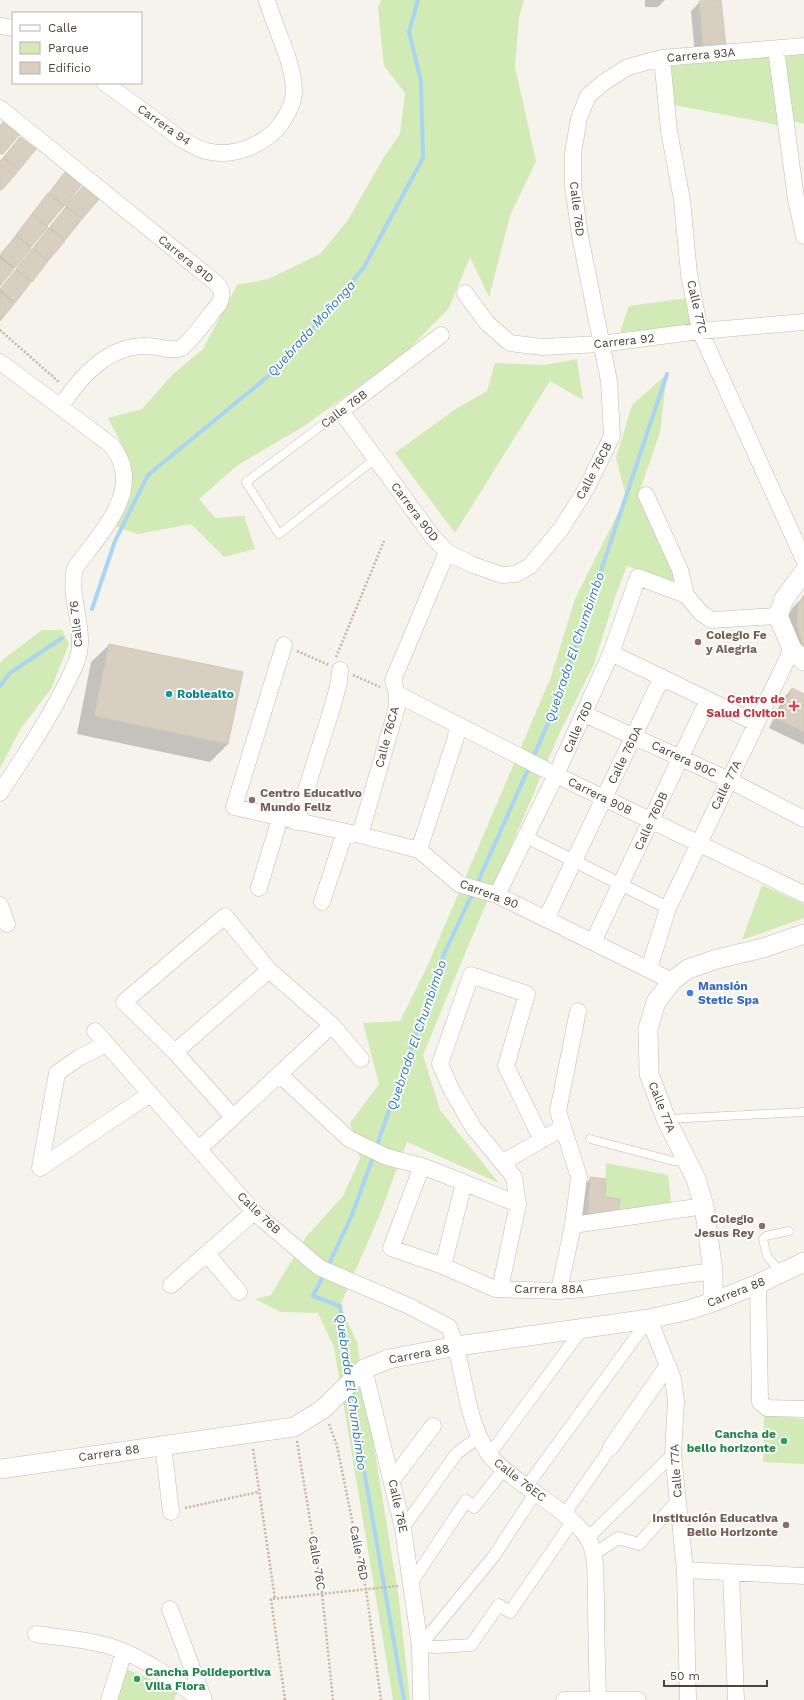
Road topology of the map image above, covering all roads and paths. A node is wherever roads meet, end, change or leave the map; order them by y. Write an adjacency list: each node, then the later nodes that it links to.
1 (267, 0): 8 (street, Carrera 94)
2 (0, 26): 3 (street)
3 (12, 28)
4 (804, 46): 5 (street, Carrera 93A)
5 (776, 49): 6 (street, Carrera 93A); 10 (street)
6 (662, 58): 7 (street, Carrera 93A); 14 (street, Calle 77C)
7 (604, 82): 16 (street, Calle 76D)
8 (106, 84)
9 (0, 108): 18 (street, Carrera 91D)
10 (804, 236)
11 (465, 293): 16 (street, Carrera 92)
12 (804, 322): 14 (street, Carrera 92)
13 (0, 330): 18 (path)
14 (700, 332): 16 (street, Carrera 92); 25 (street, Calle 77C)
15 (441, 335): 20 (street, Calle 76B)
16 (601, 344): 27 (street, Calle 76CB)
17 (0, 362): 19 (street)
18 (70, 392): 19 (street, Carrera 91D)
19 (61, 406): 44 (street, Calle 76)
20 (341, 411): 21 (street, Carrera 90D); 21 (lane, Calle 76B)
21 (375, 459): 24 (street, Carrera 90D)
22 (646, 495): 28 (street)
23 (384, 541): 33 (path)
24 (447, 552): 27 (street, Carrera 90D); 35 (street, Calle 76CA)
25 (804, 560)
26 (804, 572): 29 (street)
27 (516, 574)
28 (686, 595): 29 (street); 31 (street, Calle 76D)
29 (778, 616): 32 (street, Calle 77A)
30 (284, 644): 46 (street, Carrera 90)
31 (611, 653): 34 (street); 37 (street, Calle 76D)
32 (798, 655): 38 (street, Calle 77A)
33 (338, 664): 49 (street)
34 (662, 677): 36 (street); 40 (street, Calle 76DA)
35 (397, 694): 39 (street, Carrera 90B); 50 (street, Calle 76CA)
36 (708, 700): 38 (street); 41 (street, Calle 76DB)
37 (584, 714): 40 (street, Carrera 90C); 42 (street, Calle 76D)
38 (756, 723): 43 (street, Calle 77A)
39 (457, 725): 42 (street, Carrera 90B); 53 (street)
40 (634, 736): 41 (street, Carrera 90C); 45 (street, Calle 76DA)
41 (681, 758): 43 (street, Carrera 90C); 48 (street, Calle 76DB)
42 (556, 775): 45 (street, Carrera 90B); 51 (street, Calle 76D)
43 (729, 780): 47 (street, Carrera 90C); 52 (street, Calle 77A)
44 (0, 793)
45 (604, 798): 48 (street, Carrera 90B); 54 (street, Calle 76DA)
46 (280, 818): 49 (street, Carrera 90); 56 (street)
47 (804, 819)
48 (651, 820): 52 (street, Carrera 90B); 55 (street, Calle 76DB)
49 (296, 822): 50 (street, Carrera 90)
50 (352, 833): 53 (street, Carrera 90); 59 (street, Calle 76CA)
51 (526, 837): 54 (street); 58 (street, Calle 76D)
52 (698, 843): 57 (street, Carrera 90B); 61 (street, Calle 77A)
53 (418, 850): 58 (street, Carrera 90)
54 (574, 861): 55 (street); 62 (street, Calle 76DA)
55 (621, 884): 61 (street); 65 (street, Calle 76DB)
56 (259, 888)
57 (804, 894)
58 (497, 895): 62 (street, Carrera 90)
59 (322, 902)
60 (0, 905): 63 (street)
61 (668, 908): 66 (street, Calle 77A)
62 (546, 919): 65 (street, Carrera 90)
63 (7, 924)
64 (804, 934): 68 (street, Calle 77A)
65 (594, 942): 66 (street, Carrera 90)
66 (649, 969): 68 (street, Carrera 90)
67 (269, 970): 70 (street); 73 (street); 73 (street)
68 (672, 981): 79 (street, Calle 77A)
69 (578, 1011): 80 (street)
70 (332, 1025): 74 (street); 75 (street)
71 (95, 1031): 72 (street, Calle 76B)
72 (106, 1044): 76 (street, Calle 76B); 76 (street)
73 (175, 1052): 78 (street)
74 (361, 1058)
75 (279, 1074): 78 (street); 86 (street)
76 (150, 1094): 83 (street, Calle 76B)
77 (804, 1112): 79 (lane)
78 (233, 1117): 83 (street)
79 (666, 1119): 84 (street, Calle 77A)
80 (562, 1128): 82 (street); 91 (street)
81 (590, 1139): 84 (lane)
82 (542, 1140): 85 (street); 85 (street)
83 (199, 1149): 90 (street, Calle 76B)
84 (686, 1161): 89 (street, Calle 77A)
85 (502, 1163): 88 (street)
86 (422, 1166): 87 (street); 95 (street, Carrera 88A)
87 (464, 1183): 88 (street); 95 (street)
88 (518, 1204): 100 (street)
89 (704, 1206): 91 (street); 96 (street, Calle 77A)
90 (254, 1212): 93 (street); 106 (street, Calle 76B)
91 (573, 1225): 101 (street)
92 (788, 1232): 97 (lane)
93 (207, 1254): 99 (street); 102 (street)
94 (804, 1262): 97 (street, Carrera 88)
95 (443, 1266): 100 (street, Carrera 88A)
96 (713, 1271): 101 (street, Carrera 88A); 103 (street, Calle 77A)
97 (781, 1273): 98 (street, Carrera 88)
98 (758, 1284): 103 (street, Carrera 88); 110 (street)
99 (171, 1285)
100 (500, 1289): 101 (street, Carrera 88A)
101 (558, 1290)
102 (240, 1292)
103 (713, 1302): 104 (street, Carrera 88)
104 (649, 1319): 105 (street, Carrera 88); 107 (street, Calle 77A); 122 (street)
105 (583, 1328): 106 (street, Carrera 88); 118 (street)
106 (457, 1346): 108 (street, Carrera 88); 114 (street, Calle 76EC)
107 (668, 1365): 116 (street); 117 (street, Calle 77A)
108 (354, 1378): 109 (street, Carrera 88); 121 (street, Calle 76E)
109 (323, 1409): 112 (street, Carrera 88); 134 (path, Calle 76D)
110 (804, 1409)
111 (433, 1426): 121 (street)
112 (294, 1427): 113 (street, Carrera 88); 135 (path, Calle 76C)
113 (252, 1434): 115 (street, Carrera 88); 123 (path)
114 (478, 1437): 118 (street, Calle 76EC); 127 (street)
115 (163, 1445): 119 (street, Carrera 88); 125 (street)
116 (611, 1447): 126 (street)
117 (673, 1454): 124 (street, Calle 77A); 128 (street)
118 (489, 1455): 120 (street, Calle 76EC)
119 (0, 1469)
120 (504, 1469): 122 (street, Calle 76EC); 133 (street)
121 (393, 1479): 127 (street, Calle 76E)
122 (531, 1489): 126 (street, Calle 76EC); 139 (street)
123 (258, 1492): 125 (path); 136 (path)
124 (678, 1501): 129 (street); 130 (street, Calle 77A)
125 (171, 1512)
126 (568, 1518): 128 (street, Calle 76EC); 139 (street)
127 (403, 1528): 133 (street, Calle 76E)
128 (588, 1538): 129 (street, Calle 76EC)
129 (594, 1554): 141 (street, Calle 76EC)
130 (685, 1570): 131 (street); 150 (street, Calle 77A)
131 (732, 1573): 132 (street); 151 (street)
132 (804, 1576)
133 (410, 1585): 134 (path); 139 (street, Calle 76E)
134 (366, 1589): 135 (path); 146 (path, Calle 76D)
135 (322, 1593): 136 (path); 145 (path, Calle 76C)
136 (273, 1599): 144 (path)
137 (170, 1609): 143 (street)
138 (36, 1634): 140 (street)
139 (420, 1646): 147 (street, Calle 76E)
140 (124, 1652): 142 (street); 143 (street)
141 (598, 1699): 148 (street); 149 (street)
142 (109, 1700)
143 (203, 1700)
144 (285, 1700)
145 (334, 1700)
146 (381, 1700)
147 (421, 1700)
148 (564, 1700)
149 (638, 1700)
150 (688, 1700)
151 (736, 1700)

